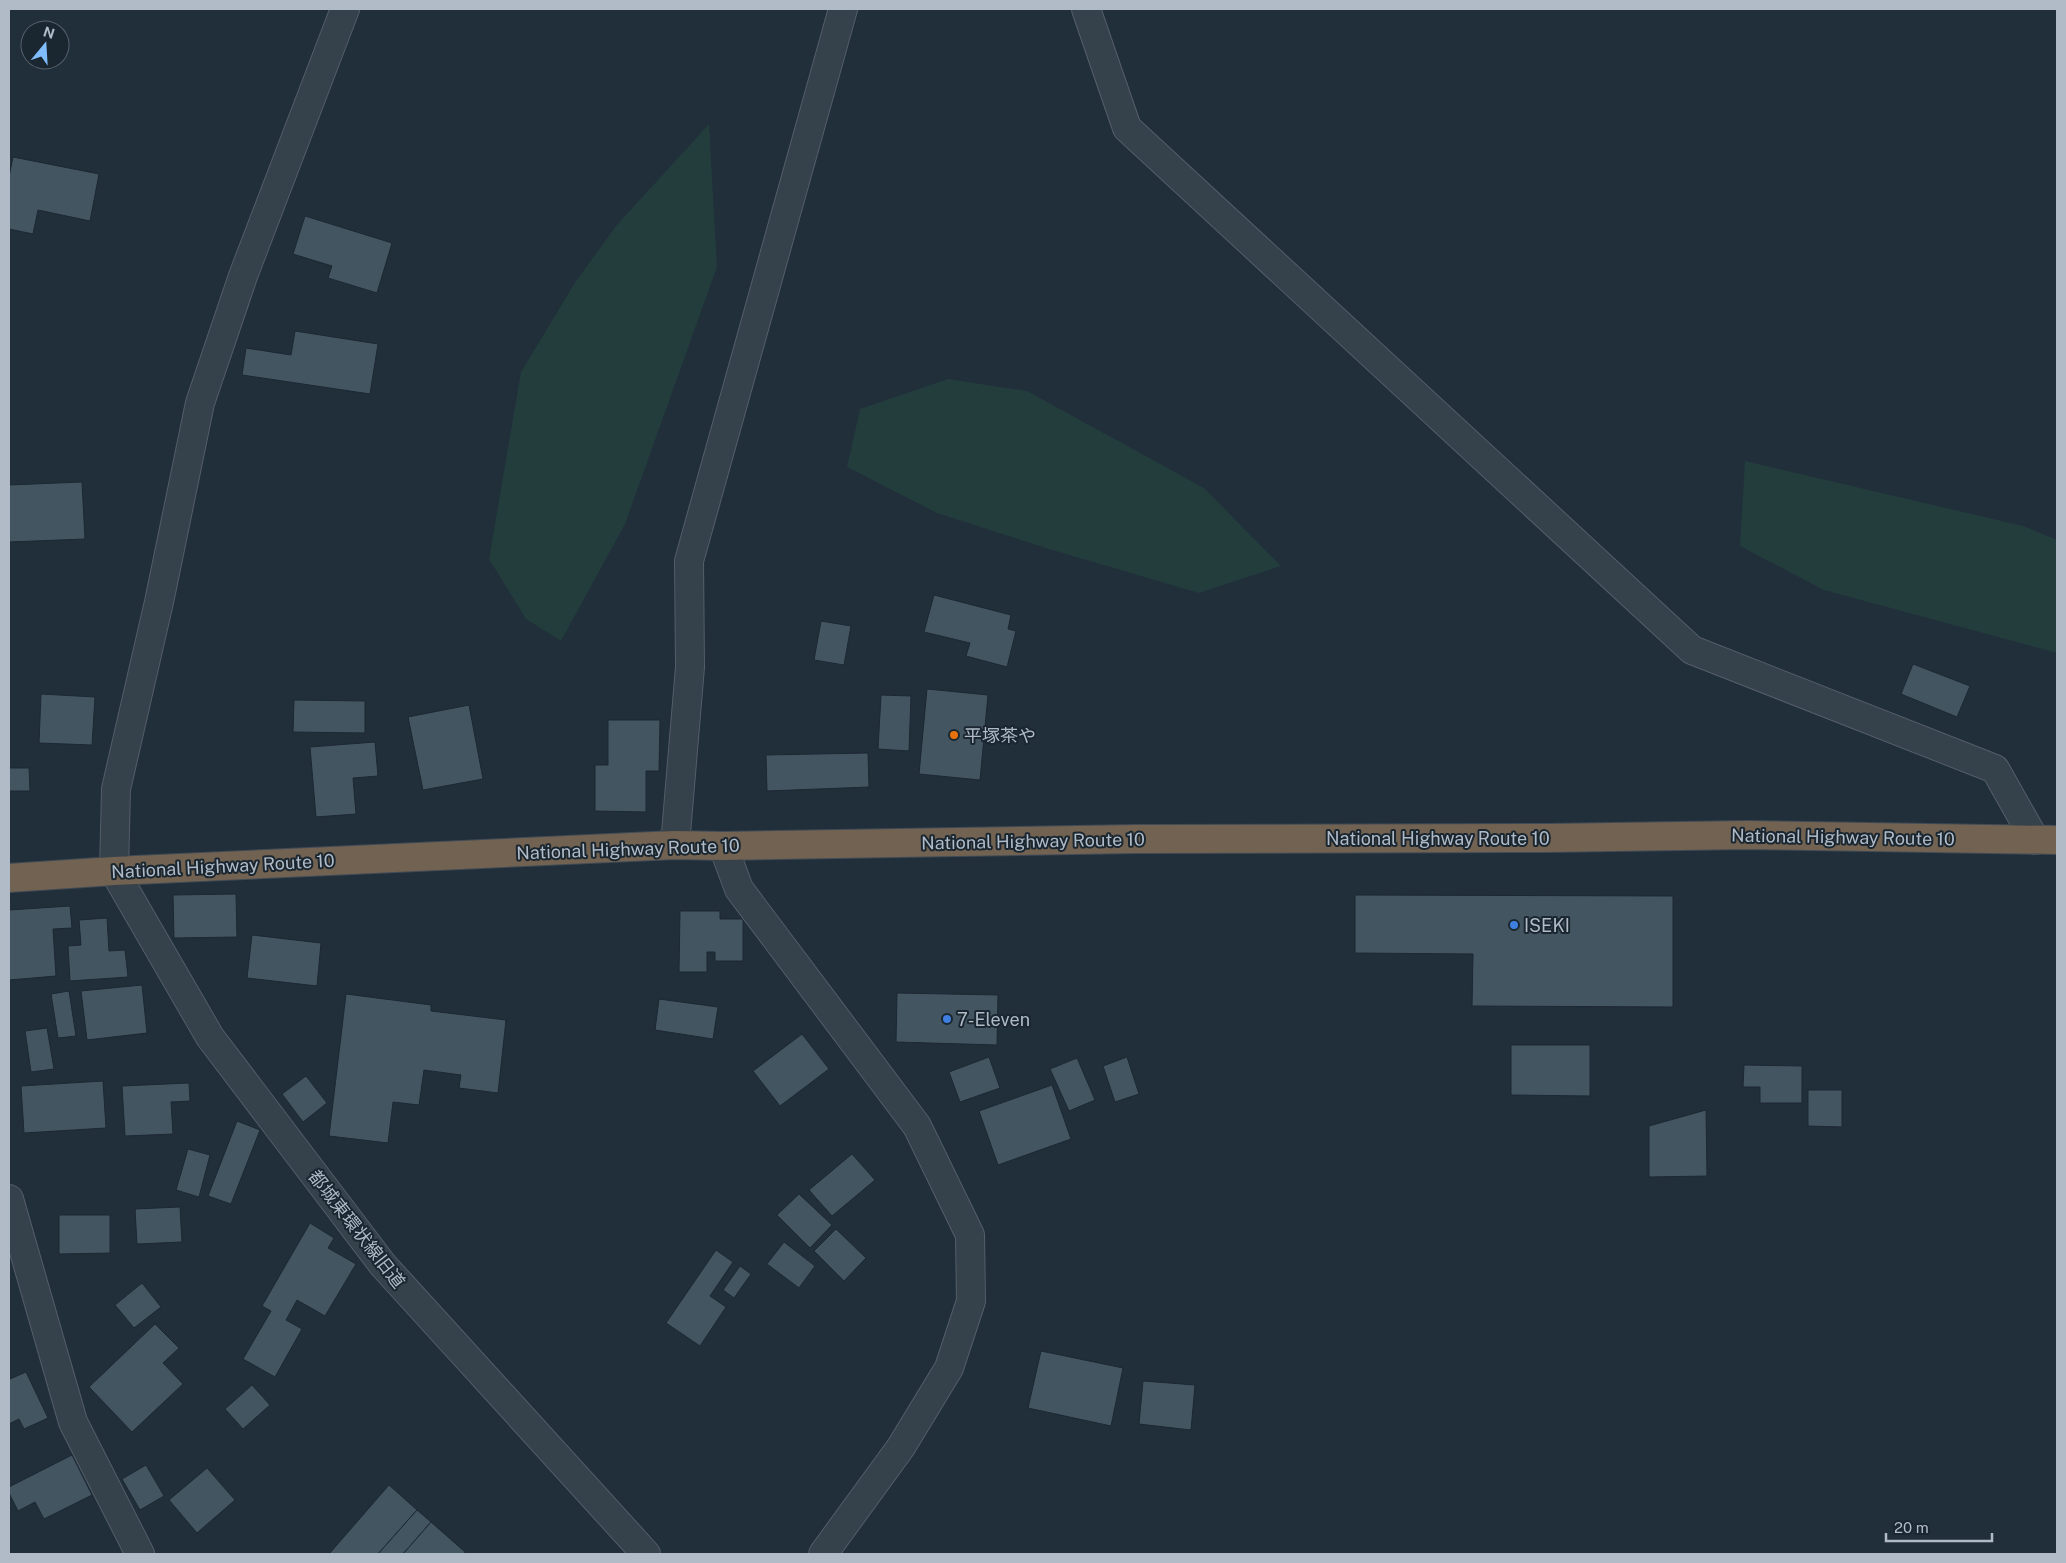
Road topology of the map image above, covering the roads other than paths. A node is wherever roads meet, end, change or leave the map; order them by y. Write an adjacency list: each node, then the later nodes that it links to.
1 (345, 9): 7 (street)
2 (843, 9): 5 (street)
3 (1086, 9): 4 (street)
4 (2046, 840): 6 (highway, National Highway Route 10)
5 (675, 845): 6 (highway, National Highway Route 10); 7 (highway, National Highway Route 10)
6 (723, 846): 12 (street)
7 (114, 871): 8 (highway, National Highway Route 10); 11 (street, 都城東環状線旧道)
8 (9, 878)
9 (9, 1199): 10 (street)
10 (140, 1554)
11 (646, 1554)
12 (823, 1554)

